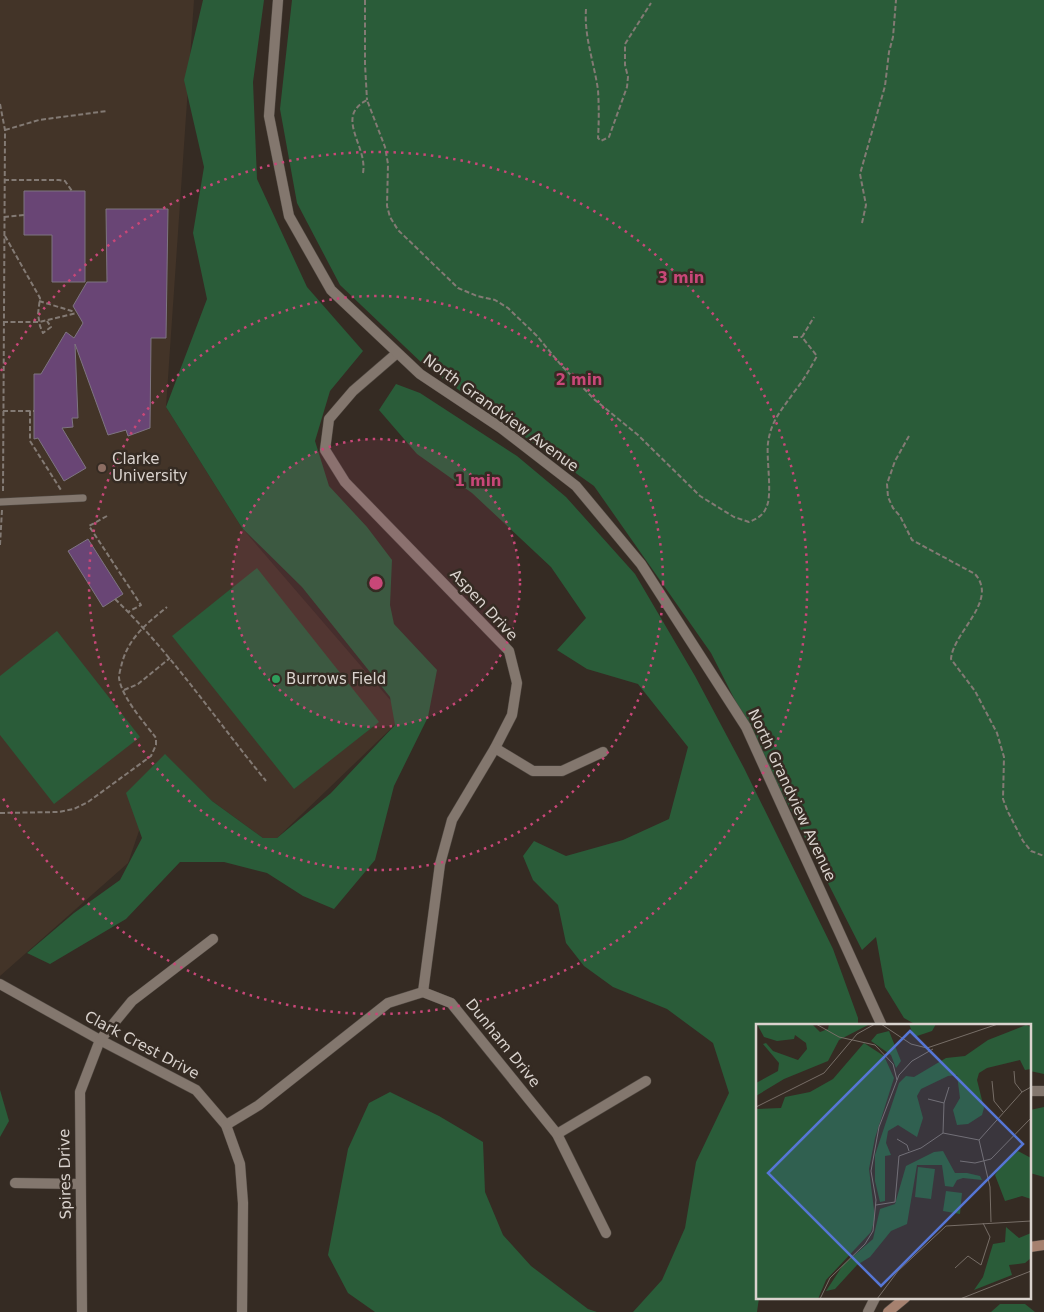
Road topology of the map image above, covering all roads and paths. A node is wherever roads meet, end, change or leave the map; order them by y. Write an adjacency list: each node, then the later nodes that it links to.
1 (278, 0): 24 (street, North Grandview Avenue)
2 (365, 0): 6 (path)
3 (896, 0): 15 (path)
4 (651, 3): 5 (path)
5 (586, 9)
6 (367, 100): 10 (path); 23 (path)
7 (0, 104): 9 (path)
8 (106, 111): 9 (path)
9 (4, 130): 11 (path)
10 (363, 173)
11 (4, 180): 12 (path); 14 (path)
12 (72, 191)
13 (24, 216): 14 (path)
14 (4, 217): 16 (path)
15 (862, 223)
16 (4, 234): 17 (path); 20 (path)
17 (39, 301): 19 (path); 21 (path)
18 (814, 317): 23 (path)
19 (47, 321): 21 (path); 21 (path)
20 (3, 322): 21 (path); 25 (path)
21 (39, 322)
22 (793, 337): 23 (path)
23 (802, 337)
24 (397, 353): 41 (street, Aspen Drive); 49 (street, North Grandview Avenue)
25 (2, 354): 26 (path)
26 (3, 411): 27 (path); 32 (path)
27 (30, 411): 28 (path); 31 (path)
28 (34, 411)
29 (909, 436): 45 (path)
30 (83, 498): 31 (lane)
31 (66, 499): 32 (lane)
32 (1, 502): 34 (path)
33 (107, 516): 37 (path)
34 (0, 545)
35 (115, 599): 37 (path)
36 (167, 607): 38 (path)
37 (128, 612): 38 (path)
38 (142, 626): 39 (path); 40 (path)
39 (170, 658): 40 (path); 43 (path)
40 (124, 690): 44 (path)
41 (495, 748): 42 (street); 48 (street, Aspen Drive)
42 (604, 752)
43 (266, 781)
44 (0, 813)
45 (1044, 856)
46 (213, 939): 50 (street, Spires Drive)
47 (0, 984): 50 (street, Clark Crest Drive)
48 (423, 992): 52 (street); 53 (street, Dunham Drive)
49 (883, 1024)
50 (100, 1040): 52 (street, Clark Crest Drive); 55 (street, Spires Drive)
51 (646, 1081): 53 (street)
52 (226, 1125): 60 (street, Clark Crest Drive)
53 (557, 1134): 56 (street, Dunham Drive)
54 (15, 1183): 55 (street)
55 (80, 1184): 59 (street, Spires Drive)
56 (606, 1233)
57 (874, 1300): 61 (street)
58 (903, 1300): 62 (main road)
59 (82, 1312)
60 (242, 1312)
61 (868, 1312)
62 (888, 1312)

